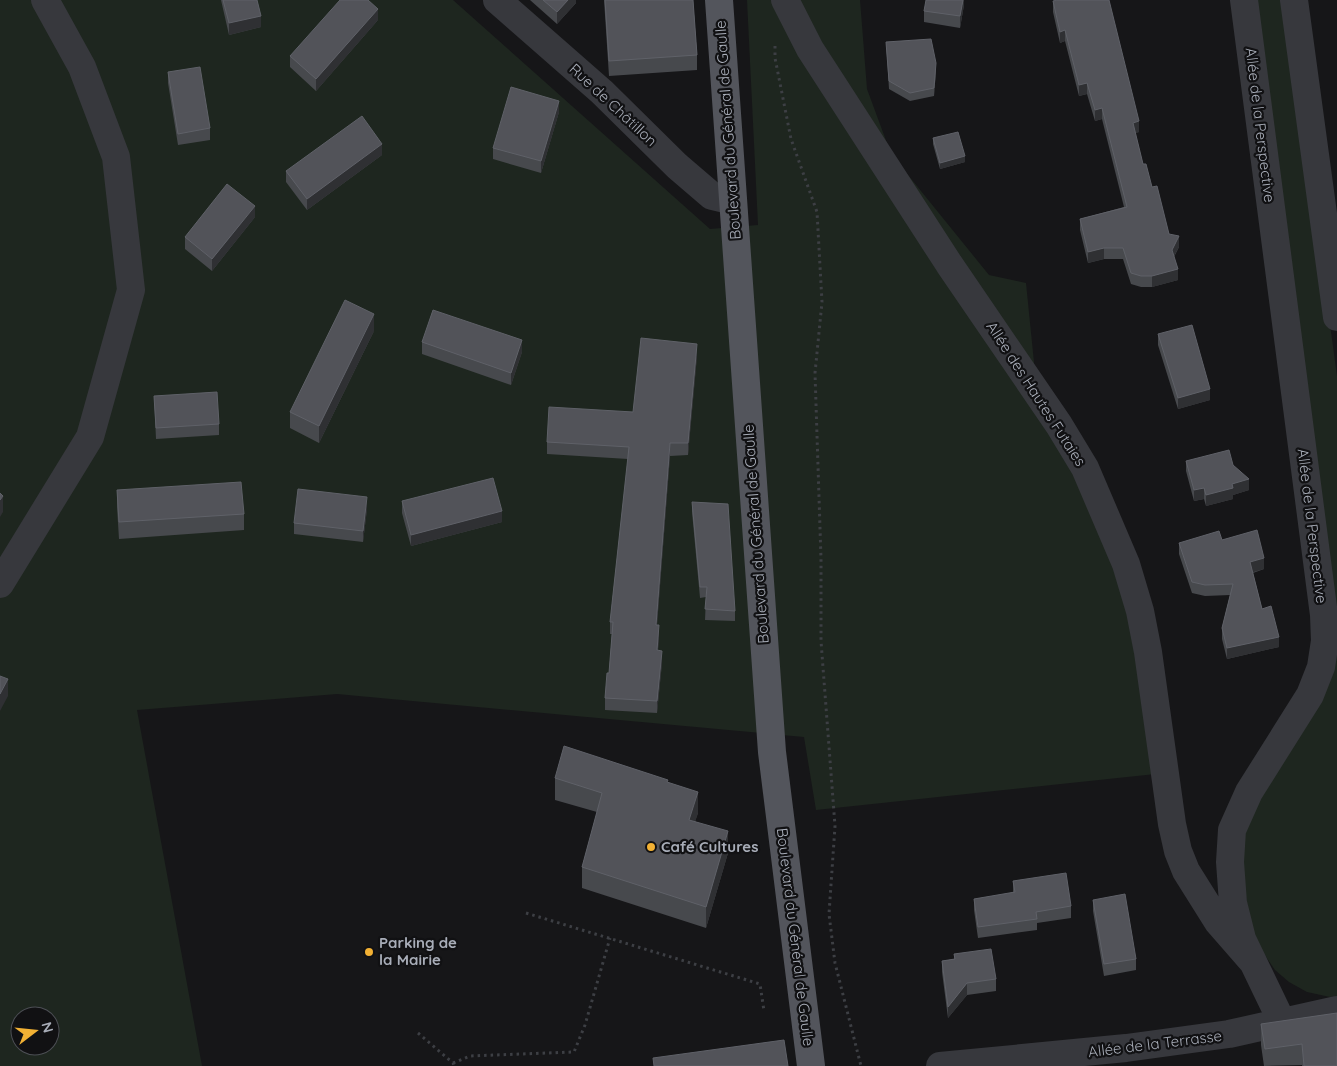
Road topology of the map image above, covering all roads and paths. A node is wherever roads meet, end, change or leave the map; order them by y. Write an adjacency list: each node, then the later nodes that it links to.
1 (45, 0): 10 (street)
2 (497, 0): 8 (street, Rue de Châtillon)
3 (719, 0): 8 (main road, Boulevard du Général de Gaulle)
4 (785, 0): 13 (street, Allée des Hautes Futaies)
5 (1244, 0): 13 (street, Allée de la Perspective)
6 (1294, 0): 9 (street)
7 (775, 39): 20 (path)
8 (733, 201): 19 (main road, Boulevard du Général de Gaulle)
9 (1337, 317)
10 (0, 584)
11 (526, 913): 12 (path)
12 (610, 938): 15 (path); 18 (path)
13 (1252, 961): 16 (street, Allée de la Perspective)
14 (1337, 1010): 16 (street, Allée de la Terrasse)
15 (764, 1011)
16 (1282, 1022): 21 (street, Allée de la Terrasse)
17 (418, 1032): 18 (path)
18 (453, 1064)
19 (812, 1066)
20 (861, 1066)
21 (940, 1066)

